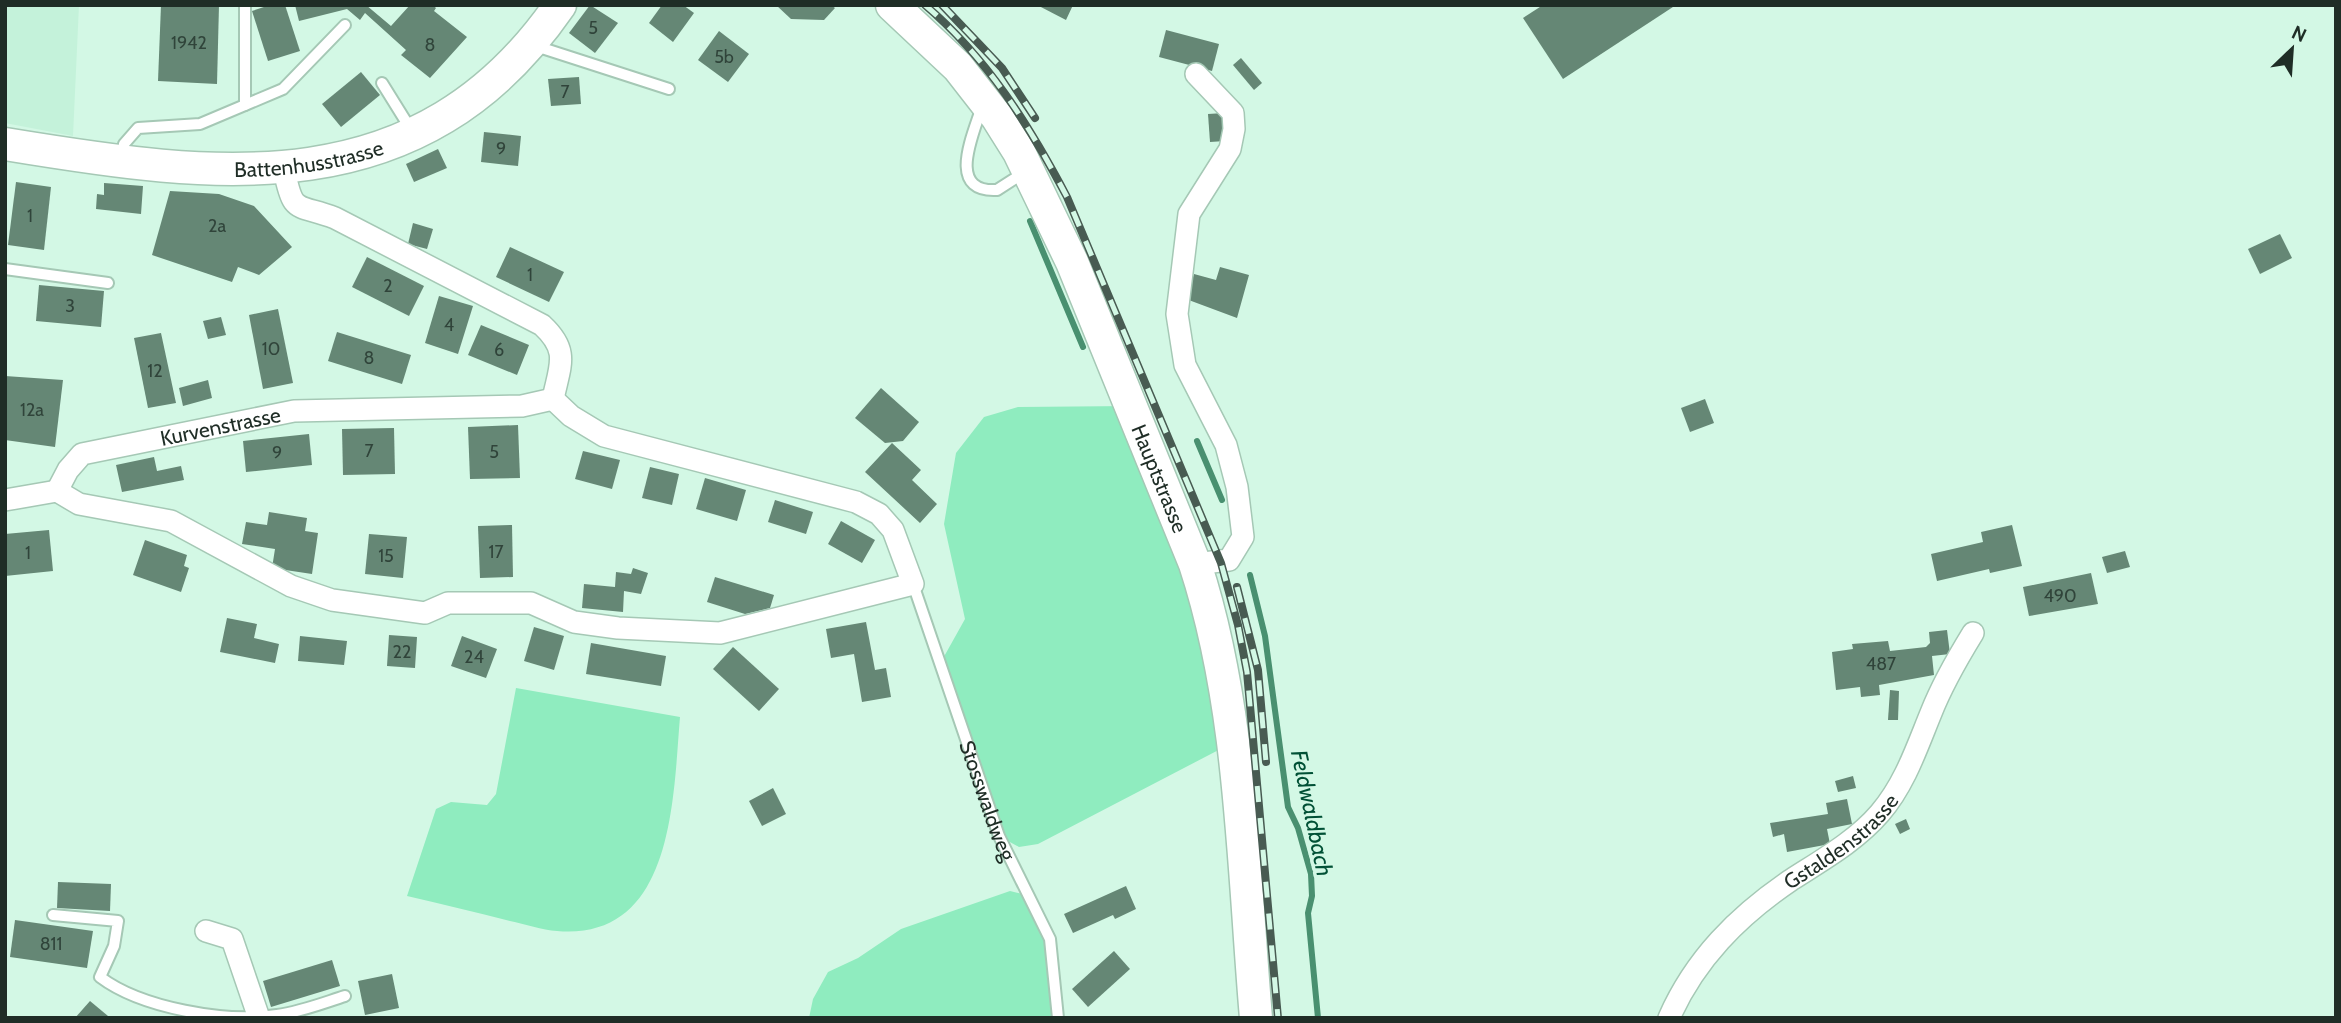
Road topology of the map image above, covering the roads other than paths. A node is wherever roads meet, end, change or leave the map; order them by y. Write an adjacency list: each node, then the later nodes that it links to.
1 (245, 5): 10 (lane)
2 (561, 5): 5 (street, Battenhusstrasse)
3 (899, 7): 9 (street, Hauptstrasse)
4 (345, 25): 10 (lane)
5 (534, 41): 8 (lane); 11 (street, Battenhusstrasse)
6 (1196, 74): 21 (street)
7 (382, 83): 11 (lane)
8 (669, 89)
9 (984, 100): 15 (street, Hauptstrasse); 15 (lane)
10 (245, 105): 13 (lane)
11 (413, 134): 14 (street, Battenhusstrasse)
12 (5, 144): 13 (street, Battenhusstrasse)
13 (122, 161): 14 (street, Battenhusstrasse)
14 (284, 169): 18 (street)
15 (1028, 169): 21 (street, Hauptstrasse)
16 (5, 269): 17 (lane)
17 (108, 283)
18 (553, 399): 19 (street, Kurvenstrasse); 22 (street, Stosswaldweg)
19 (57, 491): 20 (street); 22 (street)
20 (5, 500)
21 (1195, 564): 29 (street, Hauptstrasse)
22 (913, 584): 28 (lane, Stosswaldweg)
23 (1973, 633): 30 (street, Gstaldenstrasse)
24 (53, 915): 27 (lane)
25 (206, 931): 27 (street)
26 (345, 996): 27 (lane)
27 (259, 1018)
28 (1058, 1018)
29 (1256, 1018)
30 (1669, 1018)

